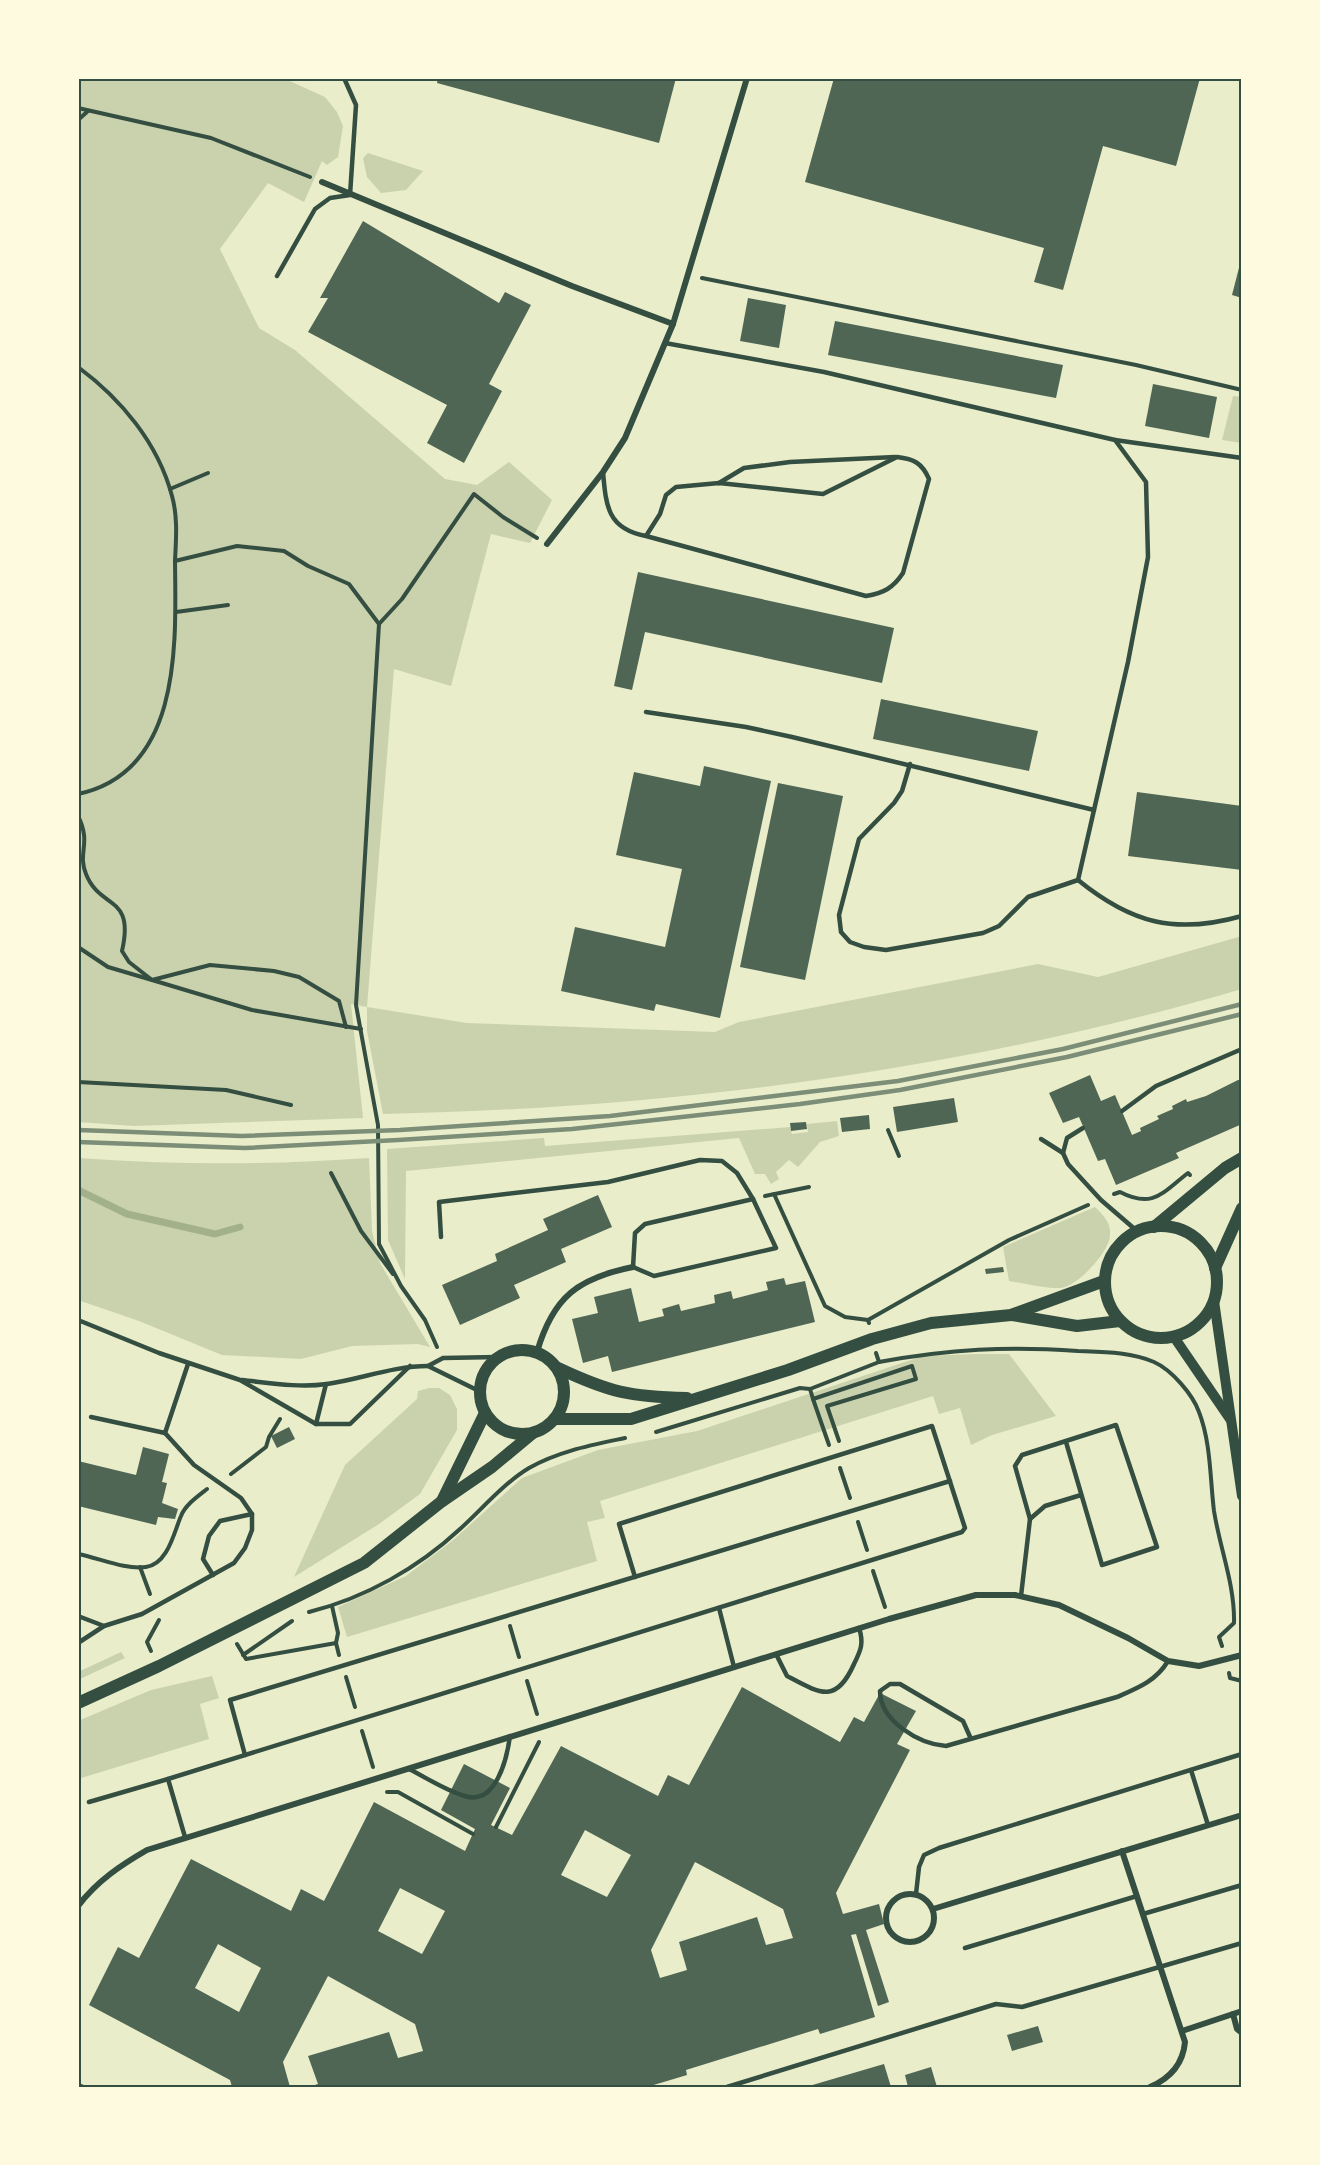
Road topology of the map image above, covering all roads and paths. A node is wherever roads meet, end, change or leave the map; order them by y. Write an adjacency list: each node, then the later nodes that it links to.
1 (344, 78): 7 (lane)
2 (747, 78): 8 (street)
3 (78, 108): 4 (path)
4 (88, 111): 5 (path); 6 (path)
5 (78, 120)
6 (322, 182): 7 (street)
7 (350, 195): 9 (lane); 10 (street)
8 (686, 275): 10 (street); 13 (path)
9 (277, 276)
10 (673, 324): 11 (street)
11 (665, 343): 14 (lane); 17 (street)
12 (78, 367): 20 (path)
13 (1242, 390)
14 (1114, 440): 16 (lane); 30 (lane)
15 (897, 457): 19 (lane); 19 (lane); 21 (lane)
16 (1242, 458)
17 (603, 472): 21 (lane); 22 (street)
18 (208, 473): 20 (path)
19 (719, 483): 21 (lane)
20 (170, 489): 23 (path)
21 (646, 536)
22 (547, 544): 26 (path)
23 (175, 561): 25 (path); 26 (path)
24 (228, 605): 25 (path)
25 (176, 612): 29 (path)
26 (380, 624): 37 (path)
27 (646, 712): 28 (lane)
28 (910, 764): 30 (lane); 32 (lane)
29 (78, 794)
30 (1094, 810): 32 (lane)
31 (78, 816): 35 (path)
32 (1078, 880): 33 (lane)
33 (1242, 916)
34 (78, 947): 35 (path)
35 (152, 980): 36 (path); 36 (path)
36 (346, 1027): 37 (path)
37 (361, 1029): 61 (path)
38 (1242, 1049): 41 (lane)
39 (78, 1082): 40 (path)
40 (291, 1105)
41 (1122, 1111)
42 (1083, 1128): 45 (lane)
43 (888, 1130): 46 (path)
44 (1041, 1139): 45 (lane)
45 (1063, 1153): 53 (lane)
46 (898, 1156)
47 (1242, 1158): 50 (main road)
48 (330, 1173): 61 (path)
49 (808, 1187): 51 (path)
50 (1203, 1187): 53 (path); 55 (main road)
51 (774, 1194): 52 (path); 65 (path)
52 (753, 1198): 57 (lane); 58 (lane); 58 (lane)
53 (1101, 1200): 56 (lane); 65 (path)
54 (1242, 1208): 59 (main road)
55 (1154, 1227): 56 (main road); 59 (main road)
56 (1137, 1231): 60 (main road)
57 (441, 1237)
58 (633, 1267): 71 (street)
59 (1215, 1268): 62 (main road)
60 (1104, 1281): 63 (main road); 66 (main road)
61 (401, 1286): 73 (path)
62 (1214, 1301): 68 (main road); 88 (street)
63 (1011, 1315): 66 (main road); 69 (main road)
64 (78, 1320): 74 (lane)
65 (868, 1320): 69 (path)
66 (1120, 1322): 68 (main road)
67 (1242, 1328): 70 (path)
68 (1174, 1337): 88 (street)
69 (872, 1339): 80 (path); 82 (main road)
70 (1242, 1348)
71 (537, 1352): 72 (main road); 77 (main road)
72 (498, 1357): 73 (lane); 81 (main road)
73 (442, 1358): 76 (lane)
74 (189, 1364): 78 (lane); 91 (lane)
75 (410, 1366): 76 (lane); 79 (lane); 89 (lane)
76 (428, 1366): 81 (lane)
77 (558, 1368): 82 (main road); 87 (main road)
78 (240, 1380): 79 (lane); 84 (lane)
79 (326, 1384): 89 (lane)
80 (810, 1389): 83 (path); 90 (path)
81 (479, 1391): 85 (main road)
82 (700, 1398): 87 (main road)
83 (813, 1399): 94 (path); 96 (path)
84 (287, 1407): 89 (lane); 98 (path)
85 (485, 1413): 92 (main road); 101 (main road)
86 (91, 1418): 91 (lane)
87 (555, 1419): 92 (main road)
88 (1232, 1421): 100 (street)
89 (316, 1424)
90 (652, 1432)
91 (165, 1433): 98 (lane)
92 (532, 1433): 101 (main road)
93 (632, 1437): 110 (path)
94 (828, 1442)
95 (1066, 1442): 99 (lane); 99 (lane); 104 (lane)
96 (836, 1456): 97 (lane); 102 (path); 108 (lane)
97 (950, 1481): 102 (lane); 106 (lane)
98 (218, 1482): 103 (lane); 105 (path)
99 (1081, 1495): 104 (lane)
100 (1242, 1496)
101 (441, 1502): 123 (main road)
102 (854, 1510): 106 (path); 108 (lane)
103 (252, 1514): 107 (lane); 107 (lane)
104 (1030, 1519): 109 (lane)
105 (78, 1554)
106 (870, 1561): 111 (lane); 113 (path)
107 (213, 1575): 114 (lane)
108 (635, 1577): 127 (lane)
109 (1021, 1596): 113 (street); 121 (street)
110 (332, 1606): 117 (path); 119 (path)
111 (718, 1608): 122 (lane); 127 (lane)
112 (78, 1616): 114 (lane)
113 (889, 1619): 115 (street)
114 (104, 1626): 116 (lane)
115 (859, 1628): 118 (street); 118 (lane)
116 (78, 1643)
117 (336, 1643)
118 (776, 1654): 122 (street)
119 (243, 1655)
120 (1242, 1655): 121 (street)
121 (1168, 1661): 125 (lane)
122 (734, 1667): 124 (street)
123 (78, 1703)
124 (510, 1736): 128 (street); 128 (lane)
125 (971, 1739): 125 (lane)
126 (1242, 1754): 129 (lane)
127 (245, 1755): 130 (lane)
128 (408, 1768): 134 (street)
129 (1191, 1770): 133 (lane); 137 (lane)
130 (168, 1779): 131 (lane); 134 (lane)
131 (89, 1802)
132 (1242, 1815): 133 (street)
133 (1208, 1825): 135 (street)
134 (186, 1837): 139 (street)
135 (1122, 1851): 138 (street); 140 (street)
136 (1242, 1885): 141 (lane)
137 (916, 1894): 140 (street); 140 (street)
138 (1137, 1896): 141 (street); 143 (lane)
139 (78, 1906)
140 (933, 1909)
141 (1143, 1914): 144 (street)
142 (1242, 1943): 144 (lane)
143 (965, 1948)
144 (1160, 1968): 147 (street); 151 (lane)
145 (1242, 2011): 146 (street)
146 (1233, 2014): 147 (street); 148 (street)
147 (1182, 2031): 152 (street)
148 (1242, 2033)
149 (78, 2085): 150 (lane)
150 (83, 2087)
151 (727, 2087)
152 (1150, 2087)

